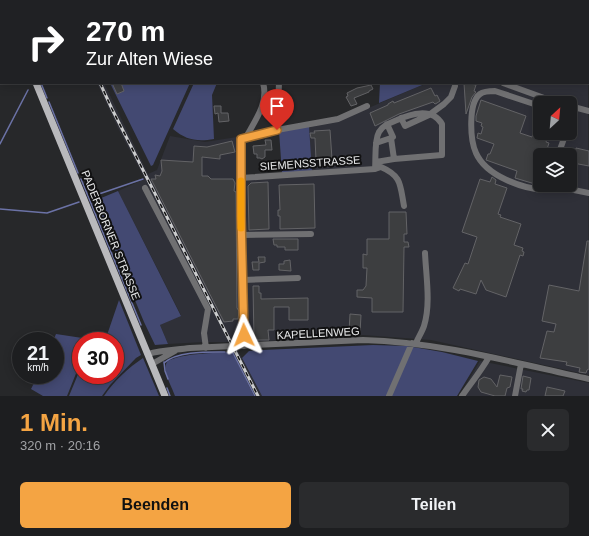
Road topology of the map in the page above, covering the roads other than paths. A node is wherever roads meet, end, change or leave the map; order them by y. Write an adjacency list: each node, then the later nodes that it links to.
1 (36, 84): 35 (main road, PADERBORNER STRASSE)
2 (263, 84): 14 (street)
3 (279, 84): 13 (street)
4 (506, 84): 6 (street)
5 (455, 86): 11 (street)
6 (539, 96)
7 (533, 104): 22 (street)
8 (367, 106): 13 (street)
9 (577, 108): 10 (street)
10 (589, 112)
11 (429, 115): 12 (street); 17 (street)
12 (387, 124): 15 (street); 16 (street)
13 (277, 130): 14 (street)
14 (246, 137): 20 (street)
15 (391, 138): 16 (street); 17 (street)
16 (376, 143): 18 (street)
17 (394, 159): 18 (street)
18 (376, 162): 19 (street)
19 (378, 168): 20 (street, SIEMENSSTRASSE); 25 (street)
20 (241, 178): 27 (street)
21 (145, 188): 33 (street)
22 (533, 190)
23 (577, 191): 24 (street)
24 (589, 193)
25 (404, 206)
26 (312, 234): 27 (street)
27 (242, 235): 30 (street)
28 (425, 253): 31 (street)
29 (298, 278): 30 (street)
30 (243, 280): 32 (street)
31 (414, 343): 32 (street, KAPELLENWEG); 36 (street, KAPELLENWEG); 42 (street)
32 (244, 346): 33 (street, KAPELLENWEG)
33 (206, 348): 34 (street, KAPELLENWEG)
34 (176, 350): 35 (street, KAPELLENWEG); 37 (street, KAPELLENWEG)
35 (148, 354): 37 (main road, PADERBORNER STRASSE)
36 (489, 357): 38 (street, KAPELLENWEG); 40 (street)
37 (152, 364): 41 (main road, PADERBORNER STRASSE)
38 (521, 364): 39 (street, KAPELLENWEG); 45 (street)
39 (589, 379)
40 (469, 386): 43 (street); 44 (street)
41 (165, 396)
42 (389, 396)
43 (462, 396)
44 (468, 396)
45 (515, 396)

